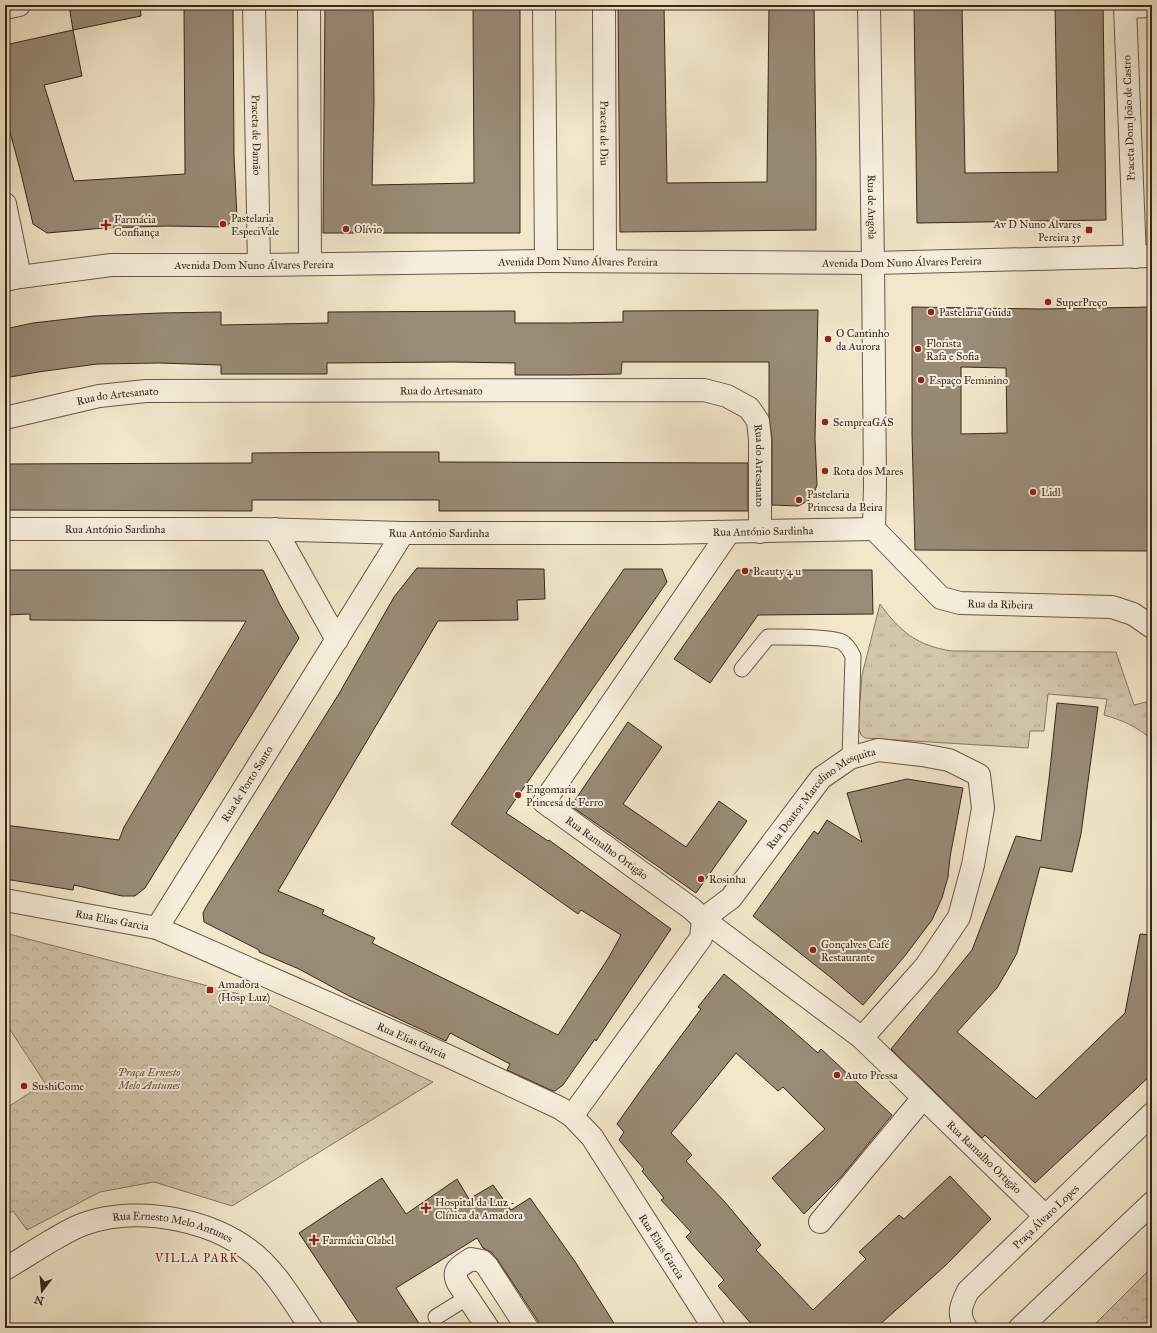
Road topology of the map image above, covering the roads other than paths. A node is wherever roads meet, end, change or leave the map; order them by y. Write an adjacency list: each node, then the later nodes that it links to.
1 (19, 5): 8 (street)
2 (254, 5): 15 (street, Praceta de Damão)
3 (309, 5): 14 (street)
4 (544, 5): 11 (street)
5 (604, 5): 12 (street, Praceta de Diu)
6 (869, 5): 13 (street, Rua de Angola)
7 (1152, 6): 10 (street, Praceta Dom João de Castro)
8 (5, 8)
9 (5, 204): 16 (street)
10 (1143, 257): 13 (street, Avenida Dom Nuno Álvares Pereira)
11 (546, 261): 12 (street, Avenida Dom Nuno Álvares Pereira); 14 (street, Avenida Dom Nuno Álvares Pereira)
12 (606, 261): 13 (street, Avenida Dom Nuno Álvares Pereira)
13 (873, 263): 20 (street, Rua de Angola)
14 (310, 264): 15 (street, Avenida Dom Nuno Álvares Pereira)
15 (259, 265): 16 (street, Avenida Dom Nuno Álvares Pereira)
16 (12, 278)
17 (5, 418): 22 (street, Rua do Artesanato)
18 (5, 529): 19 (street, Rua António Sardinha)
19 (275, 529): 23 (street, Rua António Sardinha); 25 (street)
20 (874, 529): 22 (street, Rua António Sardinha); 24 (street, Rua da Ribeira)
21 (729, 532): 22 (street, Rua António Sardinha); 23 (street, Rua António Sardinha); 29 (street, Rua Ramalho Ortigão)
22 (760, 532)
23 (404, 533): 25 (street, Rua de Porto Santo)
24 (1152, 627)
25 (336, 640): 30 (street, Rua de Porto Santo)
26 (742, 669): 27 (lane)
27 (850, 758): 29 (street, Rua Doutor Marcelino Mesquita); 31 (street, Rua Doutor Marcelino Mesquita)
28 (5, 900): 30 (street, Rua Elias Garcia)
29 (703, 919): 31 (street, Rua Ramalho Ortigão); 34 (street)
30 (156, 928): 34 (street, Rua Elias Garcia)
31 (862, 1038): 32 (street, Rua Ramalho Ortigão)
32 (923, 1098): 36 (street, Rua Ramalho Ortigão); 37 (street)
33 (1152, 1114): 36 (street, Praça Álvaro Lopes)
34 (572, 1116): 44 (street, Rua Elias Garcia)
35 (1152, 1203): 46 (street)
36 (1045, 1216): 45 (street, Praça Álvaro Lopes)
37 (820, 1222)
38 (5, 1269): 42 (street, Rua Ernesto Melo Antunes)
39 (468, 1298): 40 (lane); 41 (street); 43 (street)
40 (436, 1318)
41 (486, 1327)
42 (311, 1328)
43 (527, 1328)
44 (714, 1328)
45 (966, 1328)
46 (1020, 1328)

